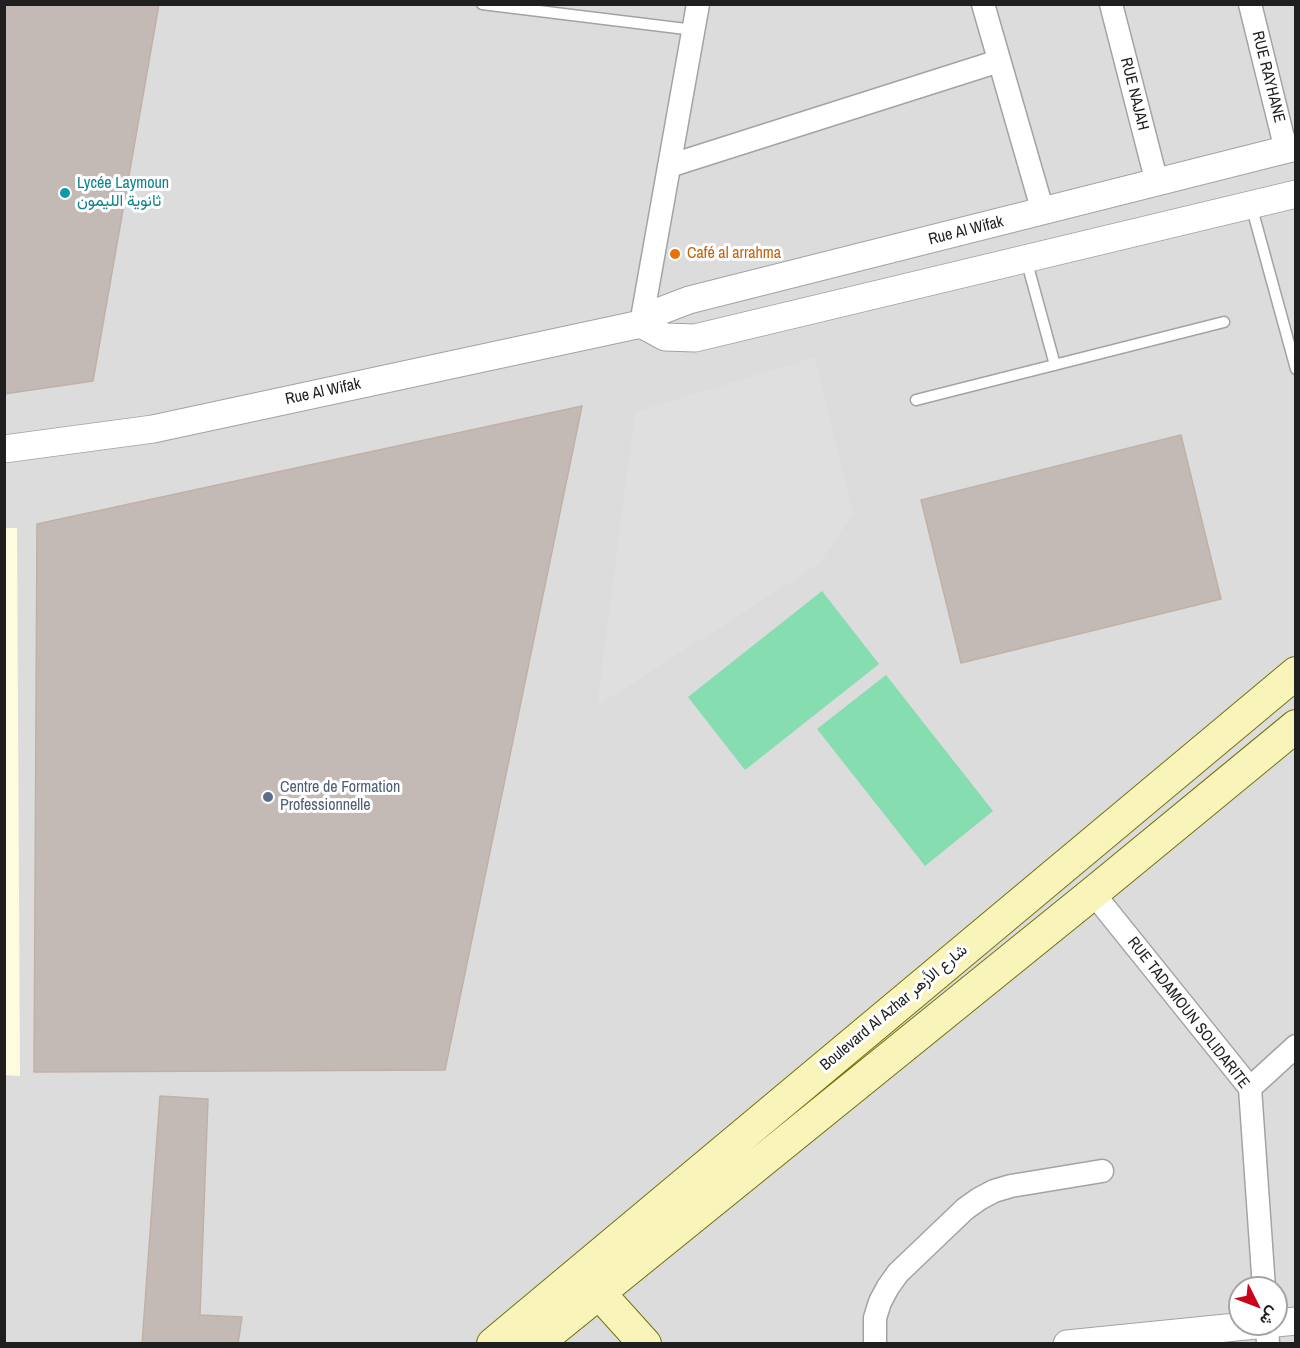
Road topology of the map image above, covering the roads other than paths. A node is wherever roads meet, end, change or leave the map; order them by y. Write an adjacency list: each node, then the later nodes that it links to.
1 (482, 4): 6 (lane)
2 (698, 4): 6 (street)
3 (983, 4): 7 (street)
4 (1111, 4): 10 (street, RUE NAJAH)
5 (1250, 4): 8 (street, RUE RAYHANE)
6 (694, 30): 9 (street)
7 (999, 60): 9 (street); 13 (street)
8 (1291, 148): 10 (street, Rue Al Wifak)
9 (669, 166): 16 (street)
10 (1157, 183): 13 (street, Rue Al Wifak)
11 (1296, 194): 12 (street)
12 (1251, 205): 14 (street); 18 (lane)
13 (1043, 212): 16 (street, Rue Al Wifak)
14 (1026, 260): 16 (street); 17 (lane)
15 (1224, 322): 17 (lane)
16 (641, 324): 20 (street, Rue Al Wifak)
17 (1055, 364): 19 (lane)
18 (1296, 369)
19 (916, 400)
20 (4, 449)
21 (1296, 673): 30 (main road, Boulevard Al Azhar شارع الأزهر)
22 (1296, 726): 23 (main road, Boulevard Al Azhar شارع الأزهر)
23 (1093, 893): 25 (street, RUE TADAMOUN SOLIDARITE); 28 (main road, Boulevard Al Azhar شارع الأزهر)
24 (1296, 1046): 25 (street)
25 (1250, 1088): 27 (street, RUE TADAMOUN SOLIDARITE)
26 (1102, 1171): 33 (street)
27 (1263, 1276)
28 (599, 1293): 31 (main road, Boulevard Al Azhar شارع الأزهر); 32 (main road)
29 (1228, 1328): 34 (street)
30 (493, 1344)
31 (536, 1344)
32 (645, 1344)
33 (875, 1344)
34 (1067, 1344)

